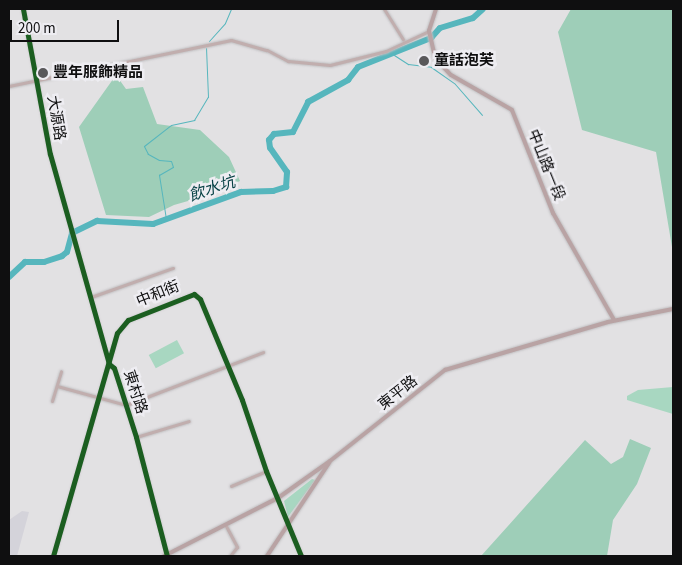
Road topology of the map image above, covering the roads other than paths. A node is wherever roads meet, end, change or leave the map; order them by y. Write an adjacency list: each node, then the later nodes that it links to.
1 (23, 9): 6 (street, 大源路)
2 (384, 9): 5 (street)
3 (436, 9): 4 (main road)
4 (429, 31): 5 (street); 12 (main road, 中山路一段)
5 (403, 40): 6 (street)
6 (37, 80): 7 (street); 8 (street, 大源路)
7 (9, 86)
8 (74, 240): 10 (street, 東村路)
9 (173, 268): 10 (street)
10 (91, 297): 14 (street, 東村路)
11 (673, 309): 12 (main road, 東平路)
12 (614, 320): 23 (main road, 東平路)
13 (263, 352): 15 (street)
14 (109, 364): 15 (street, 中和街); 18 (street, 中和街); 20 (street, 東村路)
15 (228, 366): 20 (street); 24 (street, 中和街)
16 (61, 371): 17 (street)
17 (57, 386): 18 (street); 19 (street)
18 (98, 398): 20 (street); 29 (street, 中和街)
19 (52, 401)
20 (126, 405): 22 (street, 東村路)
21 (189, 421): 22 (street)
22 (136, 437): 30 (street, 東村路)
23 (330, 461): 26 (main road, 東平路); 28 (main road)
24 (266, 471): 25 (street); 26 (street, 中和街)
25 (231, 486)
26 (278, 498): 27 (main road, 東平路); 28 (street, 中和街)
27 (226, 526): 30 (main road, 東平路); 31 (street)
28 (288, 526): 32 (main road); 33 (street, 中和街)
29 (53, 556)
30 (166, 556)
31 (230, 556)
32 (267, 556)
33 (301, 556)

